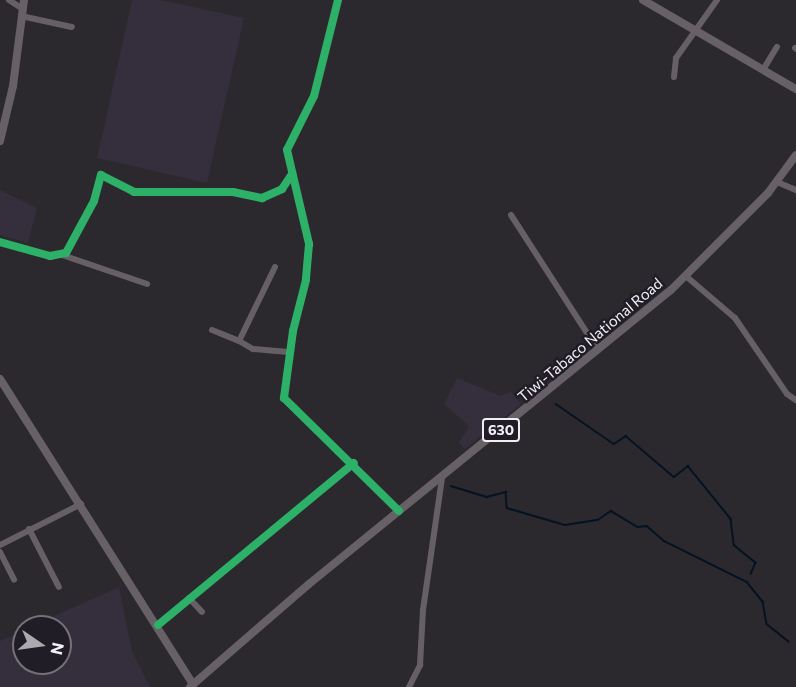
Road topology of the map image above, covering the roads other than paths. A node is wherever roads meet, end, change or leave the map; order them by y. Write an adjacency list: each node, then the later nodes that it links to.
1 (9, 0): 5 (street)
2 (338, 0): 14 (street)
3 (643, 0): 7 (main road)
4 (717, 0): 7 (street)
5 (23, 8): 6 (street); 12 (main road)
6 (72, 27)
7 (697, 31): 9 (main road); 10 (street)
8 (777, 47): 9 (street)
9 (763, 70): 11 (main road)
10 (674, 77)
11 (796, 89)
12 (0, 141)
13 (796, 155): 15 (main road, Tiwi-Tabaco National Road / 630)
14 (292, 174): 19 (street); 26 (street)
15 (777, 182): 16 (street); 21 (main road, Tiwi-Tabaco National Road / 630)
16 (796, 190)
17 (511, 215): 25 (street)
18 (0, 242): 19 (street)
19 (62, 255): 22 (street)
20 (275, 267): 24 (street)
21 (687, 277): 25 (main road, Tiwi-Tabaco National Road / 630); 28 (street)
22 (147, 284)
23 (212, 330): 24 (street)
24 (239, 341): 26 (street)
25 (598, 350): 30 (main road, Tiwi-Tabaco National Road / 630)
26 (291, 352): 29 (street)
27 (0, 379): 31 (main road)
28 (796, 400)
29 (354, 464): 32 (street); 38 (street)
30 (442, 478): 32 (main road, Tiwi-Tabaco National Road / 630); 42 (street)
31 (81, 504): 33 (street); 40 (main road)
32 (399, 511): 41 (main road, Tiwi-Tabaco National Road / 630)
33 (29, 529): 34 (street); 37 (street)
34 (0, 544)
35 (0, 552): 36 (street)
36 (14, 580)
37 (59, 587)
38 (189, 598): 39 (street); 40 (street)
39 (202, 612)
40 (158, 625): 41 (main road)
41 (191, 685)
42 (409, 687)

